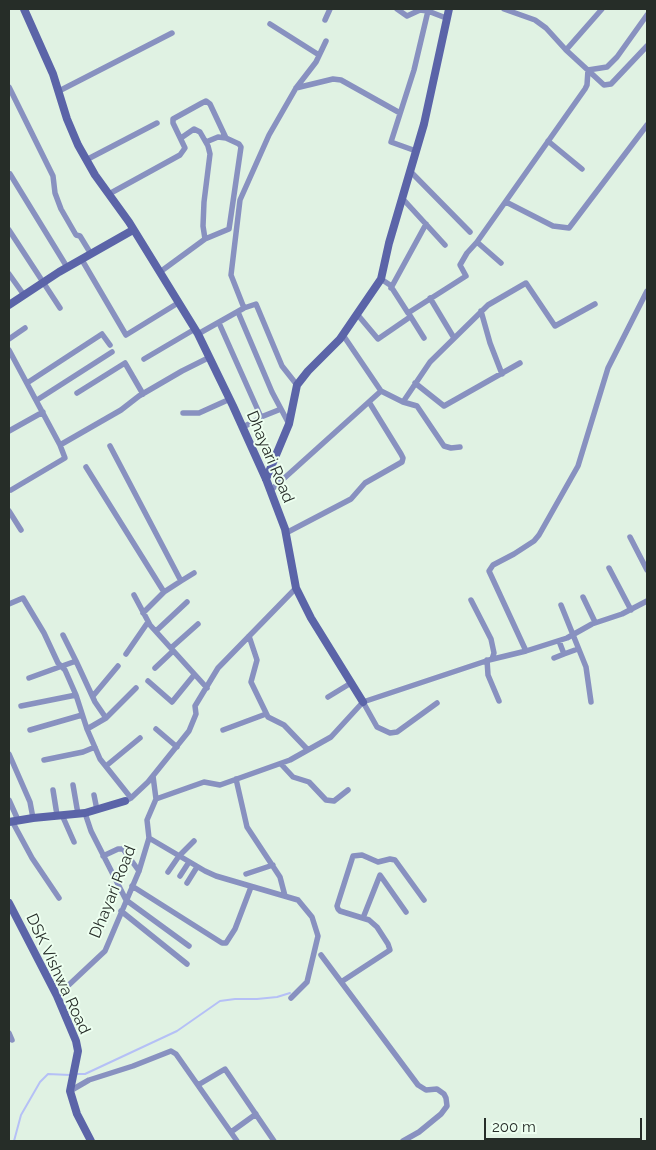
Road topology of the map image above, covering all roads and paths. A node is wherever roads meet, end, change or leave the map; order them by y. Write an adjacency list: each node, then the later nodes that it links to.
1 (24, 9): 20 (street, Dhayari Road)
2 (330, 9): 10 (street)
3 (397, 9): 7 (street)
4 (449, 9): 9 (street)
5 (504, 9): 15 (street)
6 (602, 9): 15 (street)
7 (428, 11): 9 (street); 21 (street)
8 (647, 15): 17 (street)
9 (446, 18): 28 (street)
10 (326, 20)
11 (270, 24): 16 (street)
12 (172, 33): 20 (street)
13 (326, 41): 16 (street)
14 (647, 46): 17 (street)
15 (566, 50): 17 (street)
16 (319, 55): 19 (street)
17 (588, 70): 26 (street)
18 (9, 88): 43 (street)
19 (296, 88): 21 (street); 59 (street)
20 (59, 91): 29 (street, Dhayari Road)
21 (400, 113): 28 (street)
22 (157, 123): 29 (street)
23 (647, 125): 35 (street)
24 (181, 138): 25 (street); 27 (street); 33 (street)
25 (226, 138): 27 (street); 40 (street)
26 (548, 141): 30 (street); 35 (street)
27 (206, 142): 40 (street)
28 (416, 151): 31 (street)
29 (86, 160): 33 (street, Dhayari Road)
30 (582, 170)
31 (410, 171): 34 (street); 39 (street)
32 (10, 174): 46 (street)
33 (109, 194): 38 (street, Dhayari Road)
34 (402, 198): 36 (street); 49 (street)
35 (506, 202): 41 (street)
36 (426, 224): 42 (street); 51 (street)
37 (9, 230): 50 (street)
38 (133, 230): 43 (street); 47 (street, Dhayari Road)
39 (470, 232)
40 (205, 239): 47 (street)
41 (477, 242): 45 (street); 54 (street)
42 (445, 245)
43 (91, 254): 44 (street)
44 (82, 260): 46 (street); 55 (street)
45 (501, 263)
46 (67, 267): 50 (street)
47 (160, 272): 55 (street, Dhayari Road)
48 (9, 274): 53 (street)
49 (380, 279): 51 (street); 62 (street)
50 (43, 282): 53 (street); 58 (street)
51 (392, 288): 63 (street)
52 (647, 290): 130 (street)
53 (24, 295): 57 (street)
54 (430, 298): 63 (street); 69 (street)
55 (178, 302): 66 (street, Dhayari Road)
56 (595, 304): 60 (street)
57 (9, 305)
58 (60, 308)
59 (244, 308): 61 (street); 79 (street)
60 (481, 311): 69 (street); 76 (street)
61 (238, 312): 64 (street); 87 (street)
62 (357, 314): 63 (street); 67 (street)
63 (409, 315): 68 (street)
64 (219, 323): 66 (street); 90 (street)
65 (25, 328): 70 (street)
66 (196, 332): 73 (street, Dhayari Road); 74 (street)
67 (343, 335): 79 (street); 80 (street)
68 (424, 338)
69 (454, 338): 78 (street)
70 (9, 339)
71 (9, 350): 72 (street)
72 (11, 358): 77 (street)
73 (208, 358): 82 (street); 83 (street, Dhayari Road)
74 (144, 359)
75 (520, 363): 76 (street)
76 (502, 374): 78 (street)
77 (27, 383): 84 (street); 84 (street)
78 (415, 384): 86 (street)
79 (297, 385): 91 (street)
80 (381, 391): 85 (street); 86 (street)
81 (77, 393): 82 (street)
82 (143, 394): 94 (street)
83 (230, 399): 89 (street); 92 (street, Dhayari Road)
84 (37, 400): 88 (street)
85 (369, 402): 100 (street); 103 (street)
86 (403, 402): 96 (street)
87 (281, 409): 90 (street); 91 (street)
88 (43, 412): 93 (street); 94 (street)
89 (183, 413)
90 (260, 417): 92 (street)
91 (289, 424): 98 (street)
92 (243, 427): 98 (street, Dhayari Road)
93 (9, 431)
94 (60, 445): 99 (street)
95 (110, 446): 108 (street)
96 (460, 447)
97 (86, 467): 110 (street)
98 (266, 479): 100 (street, Dhayari Road)
99 (11, 490)
100 (270, 491): 103 (street, Dhayari Road)
101 (9, 511): 102 (street)
102 (21, 530)
103 (286, 533): 109 (street, Dhayari Road)
104 (630, 537): 106 (street)
105 (609, 568): 118 (street)
106 (647, 570)
107 (194, 573): 108 (street)
108 (181, 581): 110 (street)
109 (296, 588): 126 (street); 142 (street, Dhayari Road)
110 (164, 592): 119 (street)
111 (134, 596): 119 (street)
112 (583, 597): 121 (street)
113 (471, 600): 134 (street)
114 (187, 602): 123 (street)
115 (647, 602): 118 (street)
116 (9, 604): 136 (street)
117 (561, 605): 124 (street)
118 (631, 610): 121 (street)
119 (143, 613): 120 (street)
120 (148, 622): 123 (street); 131 (street)
121 (595, 622): 124 (street)
122 (198, 624): 128 (street)
123 (156, 631): 128 (street)
124 (573, 634): 127 (street); 150 (street)
125 (63, 635): 135 (street)
126 (249, 636): 144 (street); 153 (street)
127 (559, 640): 130 (street); 132 (street)
128 (172, 649): 138 (street); 139 (street)
129 (575, 650): 132 (street)
130 (526, 651): 134 (street)
131 (126, 654)
132 (564, 654): 133 (street)
133 (554, 658)
134 (490, 660): 148 (street); 149 (street)
135 (76, 661): 136 (street); 146 (street)
136 (60, 666): 140 (street); 145 (street)
137 (118, 666): 146 (street)
138 (155, 668)
139 (194, 675): 141 (street); 144 (street)
140 (29, 678)
141 (148, 681)
142 (351, 682): 147 (street); 149 (street, Dhayari Road)
143 (136, 688): 155 (street)
144 (206, 688): 162 (street)
145 (76, 695): 152 (street); 154 (street)
146 (93, 696): 155 (street)
147 (328, 697)
148 (499, 701)
149 (363, 702): 151 (street); 163 (street)
150 (591, 702)
151 (437, 703)
152 (21, 706)
153 (266, 714): 159 (street); 163 (street)
154 (82, 715): 156 (street); 158 (street)
155 (106, 718): 156 (street)
156 (87, 729): 161 (street)
157 (156, 729): 162 (street)
158 (30, 730)
159 (223, 730)
160 (140, 738): 167 (street)
161 (95, 747): 165 (street); 167 (street)
162 (177, 747): 168 (street)
163 (308, 750): 166 (street)
164 (9, 754): 180 (street)
165 (44, 760)
166 (281, 764): 169 (street); 172 (street)
167 (106, 766): 175 (street)
168 (153, 776): 174 (street, Dhayari Road); 175 (street)
169 (236, 779): 174 (street); 189 (street)
170 (73, 785): 178 (street)
171 (53, 790): 179 (street)
172 (348, 790)
173 (94, 795): 177 (street)
174 (156, 798): 182 (street, Dhayari Road)
175 (128, 799): 177 (street)
176 (9, 800): 181 (street)
177 (97, 810): 178 (street)
178 (81, 813): 179 (street); 185 (street)
179 (60, 816): 180 (street); 184 (street)
180 (32, 818): 181 (street)
181 (13, 821): 200 (street)
182 (149, 838): 186 (street, Dhayari Road); 191 (street, Dhayari Road)
183 (194, 841): 186 (street)
184 (74, 842)
185 (103, 856): 191 (street); 201 (street)
186 (179, 856): 187 (street, Dhayari Road); 192 (street)
187 (189, 862): 190 (street, Dhayari Road); 195 (street)
188 (378, 862): 194 (street); 202 (street); 206 (street)
189 (273, 865): 193 (street); 199 (street)
190 (197, 867): 196 (street); 198 (street, Dhayari Road)
191 (139, 871): 197 (street, Dhayari Road)
192 (168, 872)
193 (246, 874)
194 (380, 875): 205 (street); 206 (street)
195 (180, 876)
196 (187, 883)
197 (132, 886): 198 (street); 201 (street, Dhayari Road)
198 (251, 887): 199 (street, Dhayari Road)
199 (285, 896): 212 (street, Dhayari Road)
200 (59, 898)
201 (126, 900): 204 (street, Dhayari Road); 207 (street)
202 (424, 900)
203 (9, 903): 211 (street, DSK Vishwa Road)
204 (121, 911): 209 (street); 211 (street, Dhayari Road)
205 (406, 912)
206 (362, 918): 210 (street)
207 (189, 946)
208 (321, 955): 210 (street)
209 (187, 964)
210 (341, 982): 222 (street)
211 (57, 996): 216 (street, DSK Vishwa Road)
212 (291, 998)
213 (9, 1033): 214 (street)
214 (12, 1040)
215 (198, 1085): 216 (street); 217 (street); 218 (street)
216 (70, 1088): 219 (street)
217 (256, 1114): 218 (street); 221 (street)
218 (231, 1132): 220 (street)
219 (91, 1141)
220 (237, 1141)
221 (274, 1141)
222 (403, 1141)

